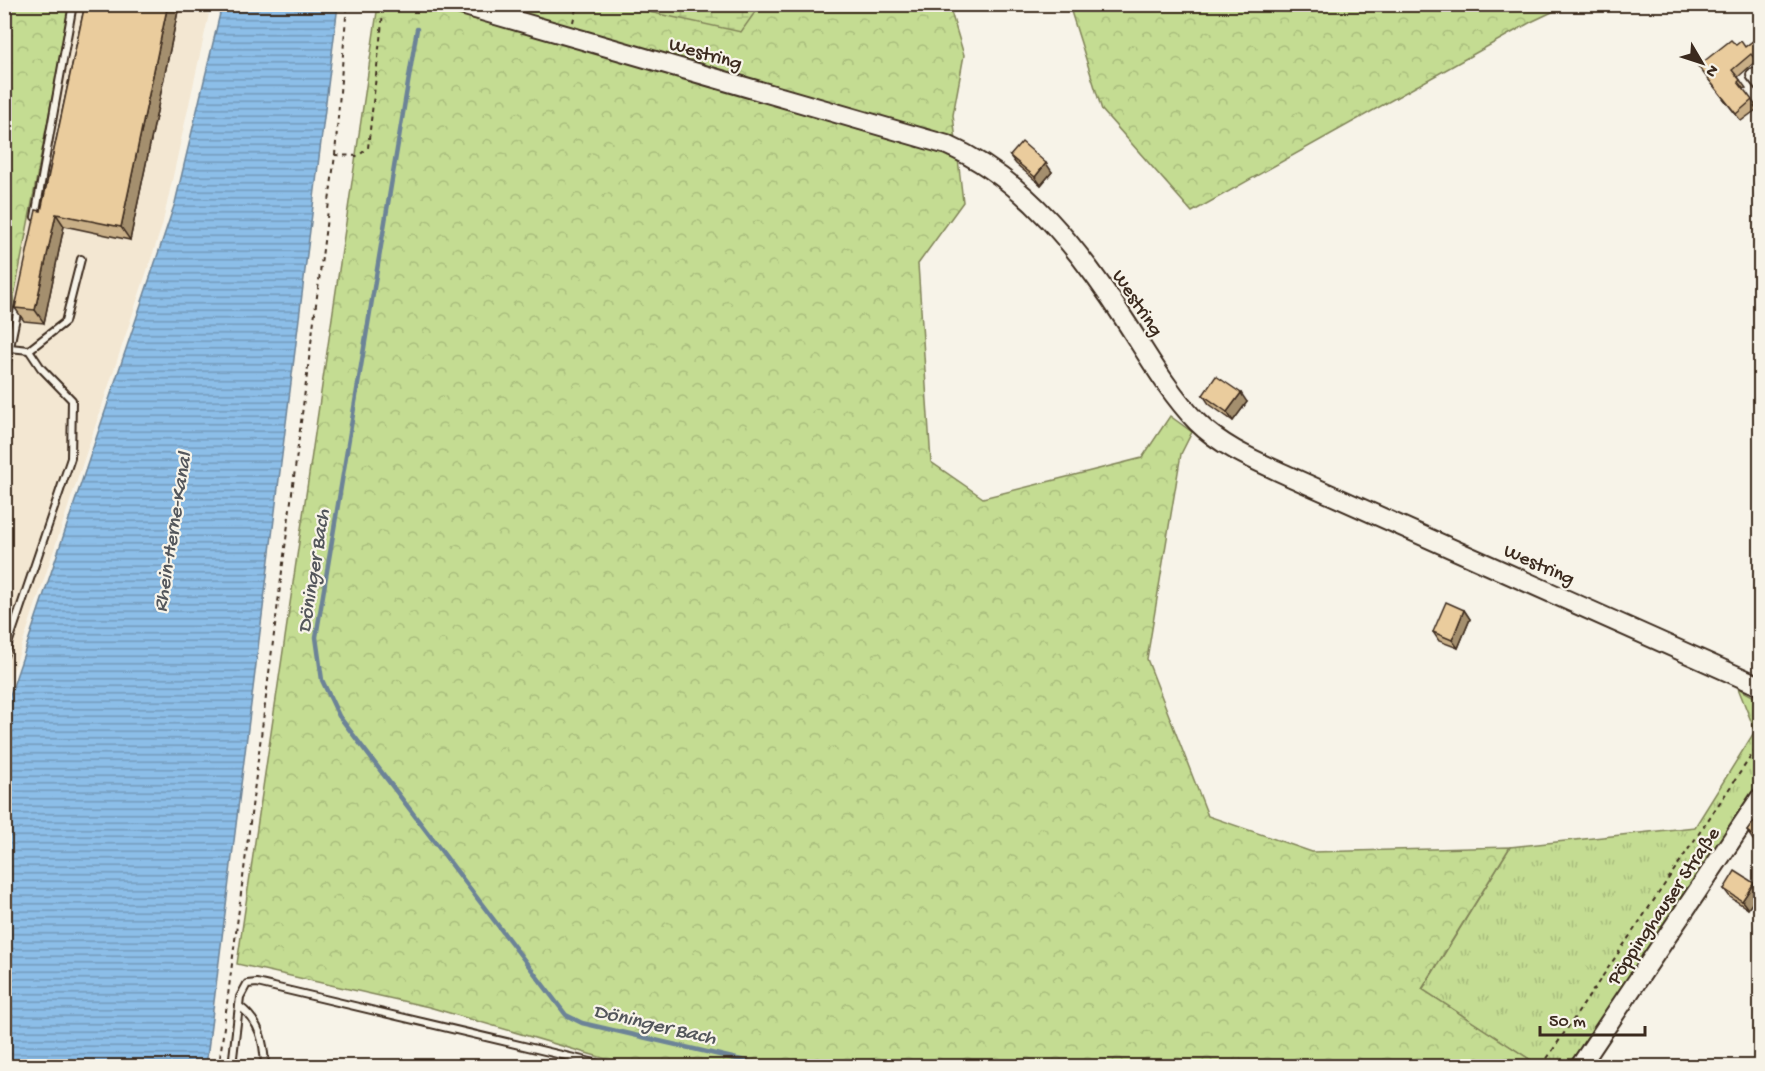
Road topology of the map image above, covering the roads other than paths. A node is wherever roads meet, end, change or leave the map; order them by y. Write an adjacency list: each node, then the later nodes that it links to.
1 (73, 4): 3 (lane)
2 (458, 4): 10 (main road, Westring)
3 (35, 221)
4 (81, 260): 7 (lane)
5 (21, 290): 6 (lane)
6 (10, 348): 7 (lane); 8 (lane)
7 (29, 350): 9 (lane)
8 (4, 376)
9 (4, 656)
10 (1761, 686)
11 (1761, 798): 16 (main road, Pöppinghauser Straße)
12 (240, 1006): 13 (lane); 14 (lane); 15 (lane)
13 (232, 1066)
14 (265, 1066)
15 (608, 1066)
16 (1580, 1066)

